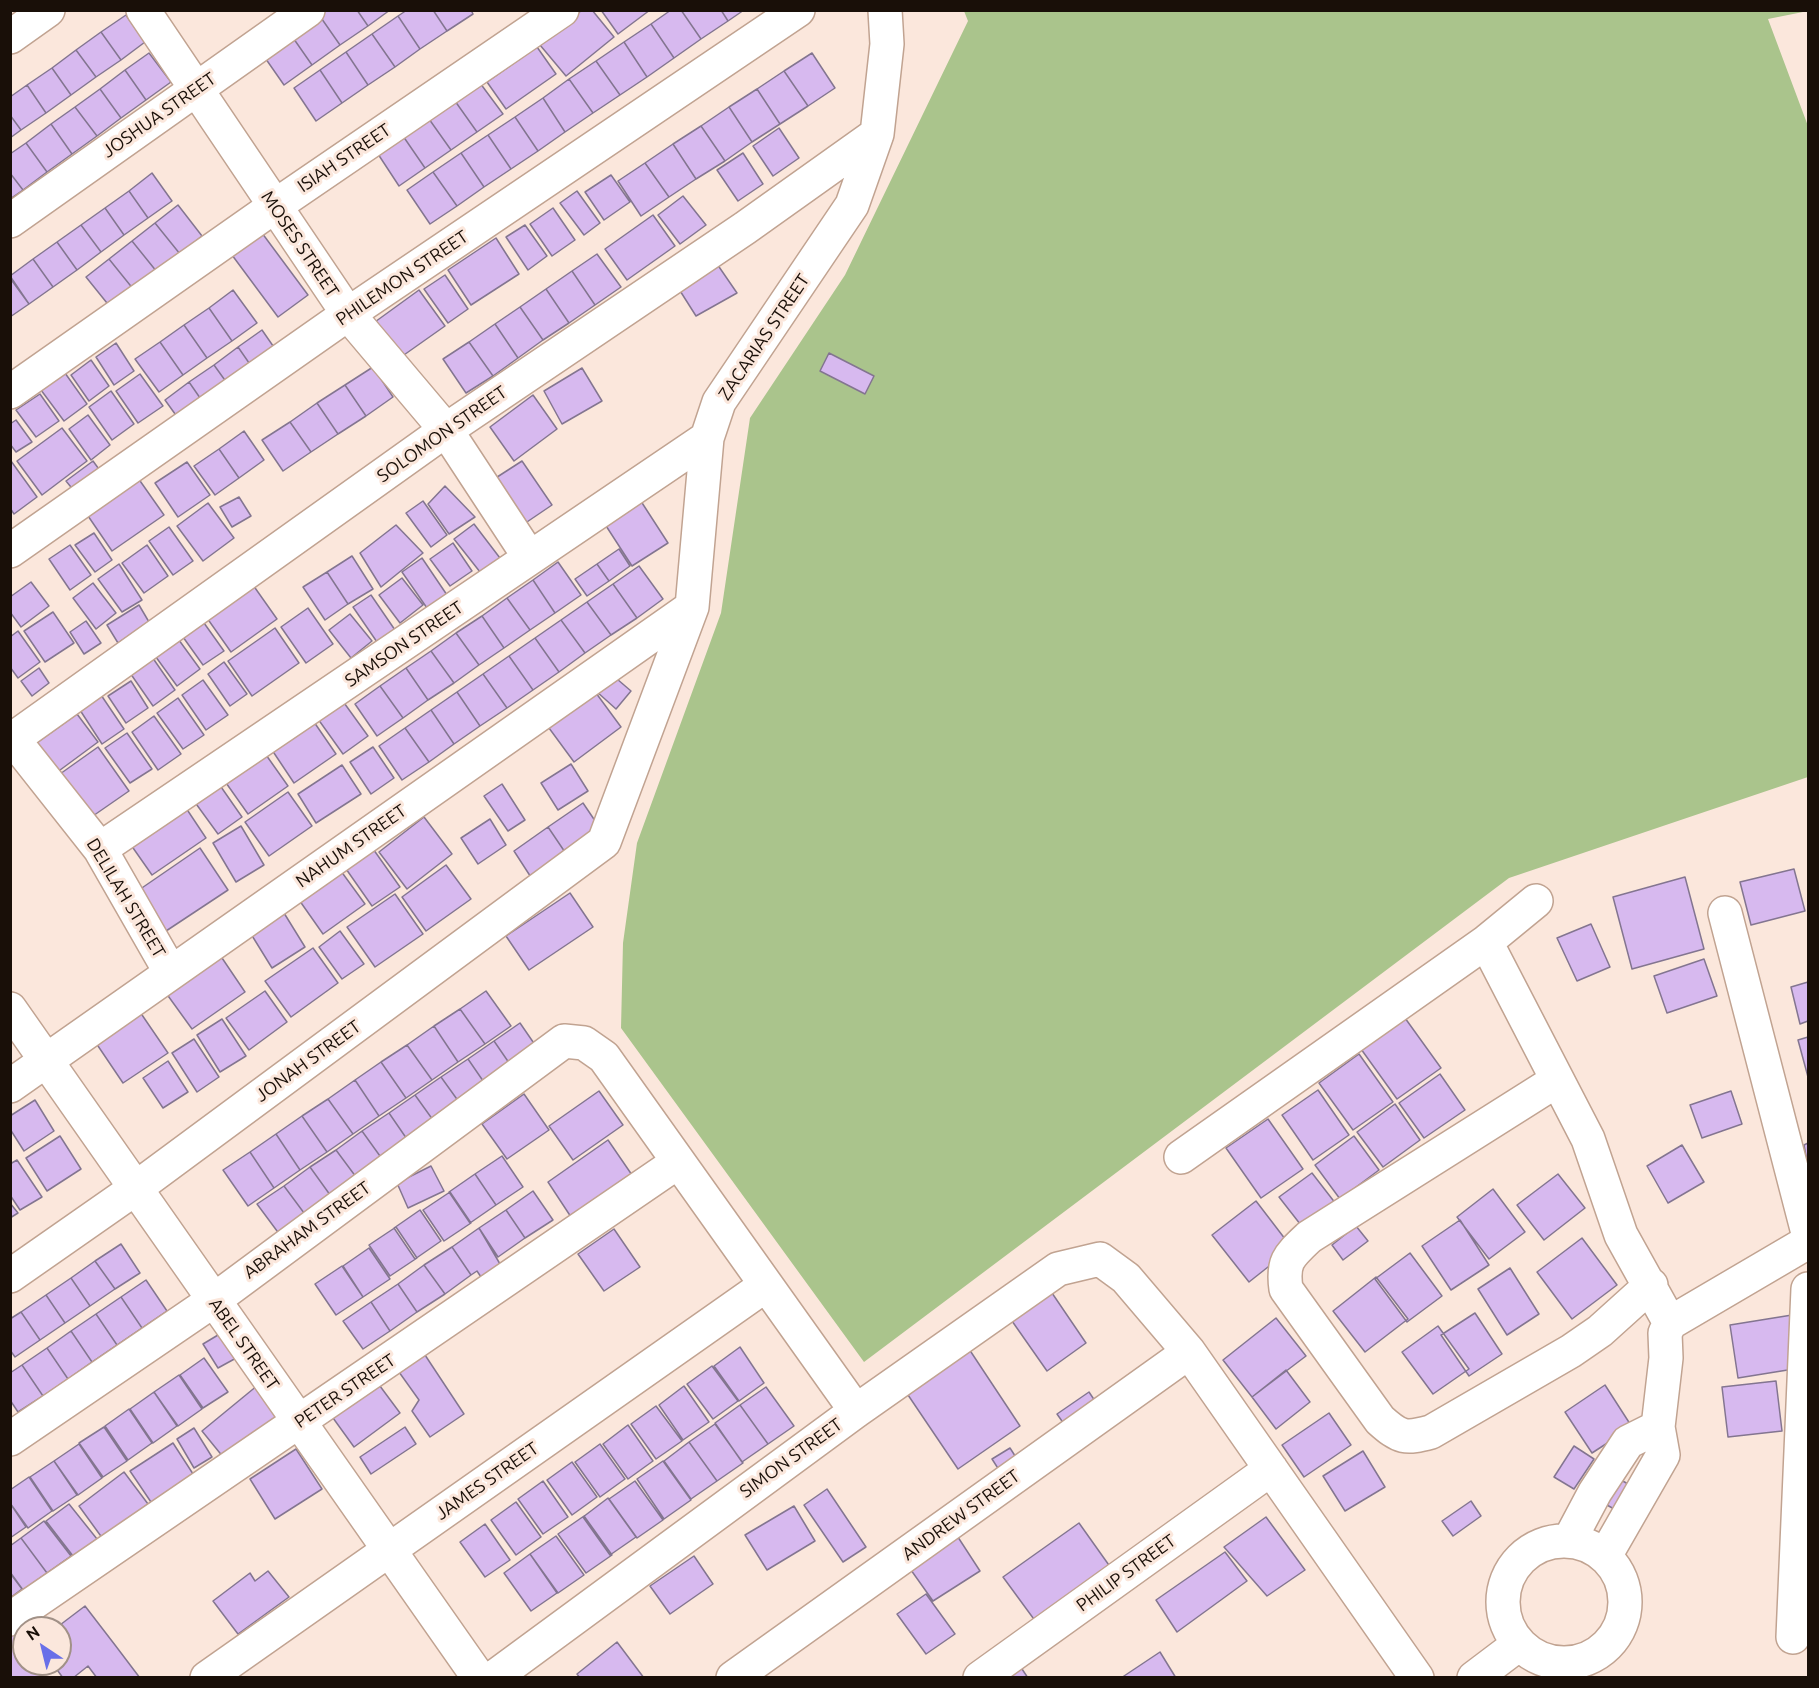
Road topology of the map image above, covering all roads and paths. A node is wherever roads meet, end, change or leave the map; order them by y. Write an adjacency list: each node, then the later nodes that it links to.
1 (48, 10): 7 (street)
2 (143, 10): 8 (street, MOSES STREET)
3 (308, 10): 8 (street, JOSHUA STREET)
4 (562, 10): 10 (street, ISIAH STREET)
5 (798, 10): 12 (street, PHILEMON STREET)
6 (885, 10): 9 (street, ZACARIAS STREET)
7 (10, 37)
8 (196, 90): 10 (street, MOSES STREET); 11 (street, JOSHUA STREET)
9 (878, 134): 14 (street, SOLOMON STREET); 15 (street, ZACARIAS STREET)
10 (275, 206): 12 (street, MOSES STREET); 13 (street, ISIAH STREET)
11 (10, 221)
12 (348, 314): 14 (street, MOSES STREET); 16 (street, PHILEMON STREET)
13 (10, 392)
14 (446, 430): 17 (street, MOSES STREET); 19 (street, SOLOMON STREET)
15 (707, 438): 17 (street, SAMSON STREET); 18 (street, ZACARIAS STREET)
16 (10, 551)
17 (530, 558): 21 (street, SAMSON STREET)
18 (692, 607): 20 (street, ZACARIAS STREET); 25 (street, NAHUM STREET)
19 (12, 740): 21 (street, DELILAH STREET)
20 (604, 843): 32 (street, JONAH STREET)
21 (100, 849): 25 (street, DELILAH STREET)
22 (1536, 901): 24 (street)
23 (1725, 913): 33 (street)
24 (1486, 942): 28 (street); 30 (street)
25 (171, 973): 27 (street, NAHUM STREET)
26 (10, 1010): 27 (street, ABEL STREET)
27 (46, 1061): 29 (street, NAHUM STREET); 32 (street, ABEL STREET)
28 (1556, 1081): 37 (street); 37 (street)
29 (10, 1086)
30 (1180, 1157)
31 (678, 1162): 36 (street); 39 (street, ABRAHAM STREET); 43 (street, PETER STREET)
32 (136, 1188): 35 (street, JONAH STREET); 39 (street, ABEL STREET)
33 (1809, 1233)
34 (1809, 1242): 40 (street)
35 (10, 1276)
36 (766, 1285): 42 (street); 48 (street, JAMES STREET)
37 (1651, 1285): 40 (street)
38 (1809, 1289): 51 (street)
39 (214, 1300): 43 (street, ABEL STREET); 45 (street, ABRAHAM STREET)
40 (1670, 1323): 44 (street)
41 (1189, 1352): 42 (street, SIMON STREET); 46 (street); 56 (street, ANDREW STREET)
42 (856, 1411): 55 (street, SIMON STREET)
43 (299, 1422): 48 (street, ABEL STREET); 50 (street, PETER STREET)
44 (1658, 1427): 47 (street); 49 (street)
45 (10, 1439)
46 (1271, 1470): 57 (street, PHILIP STREET); 58 (street)
47 (1569, 1541): 49 (street); 52 (street)
48 (388, 1550): 53 (street, JAMES STREET); 54 (street, ABEL STREET)
49 (1605, 1556): 52 (street)
50 (10, 1619)
51 (1793, 1637)
52 (1519, 1644): 59 (street)
53 (207, 1677)
54 (479, 1677)
55 (493, 1677)
56 (734, 1677)
57 (980, 1677)
58 (1417, 1677)
59 (1474, 1677)

